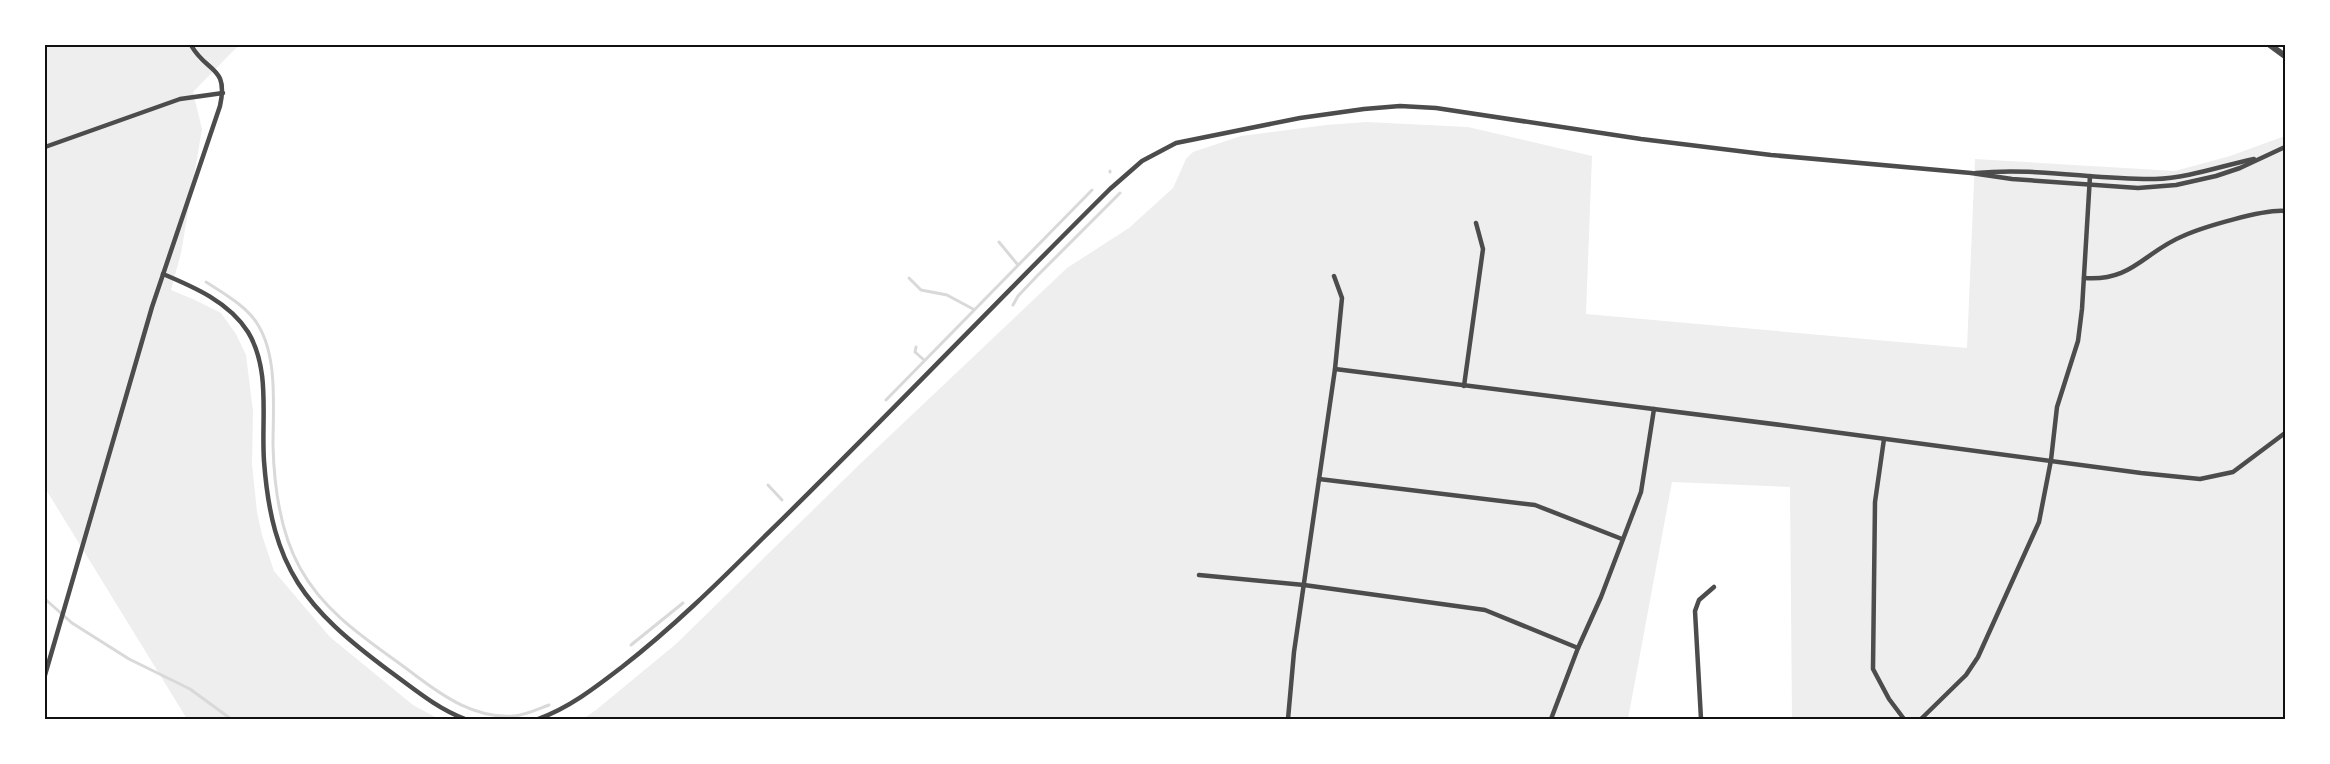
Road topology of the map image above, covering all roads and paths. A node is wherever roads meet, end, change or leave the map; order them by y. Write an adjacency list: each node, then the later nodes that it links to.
1 (191, 45): 4 (street)
2 (2270, 45): 3 (street)
3 (2285, 56)
4 (223, 93): 5 (street); 13 (street)
5 (45, 147)
6 (2285, 147): 7 (street)
7 (2259, 158): 9 (street); 10 (street)
8 (1971, 173): 9 (street); 10 (street); 30 (street)
9 (2090, 176): 10 (street)
10 (2090, 186): 15 (street)
11 (2285, 211): 15 (street)
12 (1476, 223): 17 (street)
13 (163, 274): 28 (street); 29 (street)
14 (1334, 276): 16 (street)
15 (2084, 278): 21 (street)
16 (1335, 369): 17 (street); 22 (street)
17 (1464, 386): 18 (street)
18 (1653, 409): 20 (street); 23 (street)
19 (2285, 433): 21 (street)
20 (1884, 439): 21 (street); 34 (street)
21 (2050, 460): 35 (street)
22 (1319, 479): 23 (street); 25 (street)
23 (1622, 539): 27 (street)
24 (1199, 575): 25 (street)
25 (1304, 585): 27 (street); 31 (street)
26 (1714, 587): 33 (street)
27 (1578, 648): 32 (street)
28 (45, 675)
29 (465, 719)
30 (538, 719)
31 (1288, 719)
32 (1551, 719)
33 (1701, 719)
34 (1905, 719)
35 (1921, 719)

